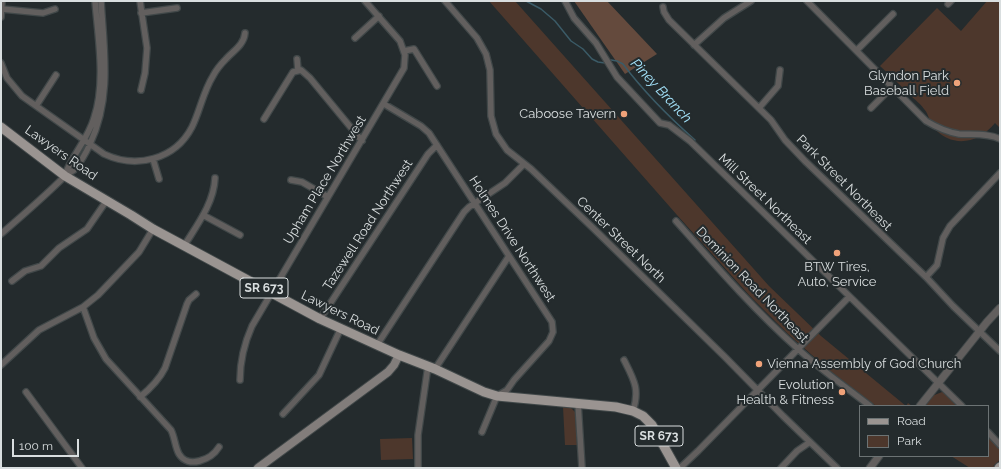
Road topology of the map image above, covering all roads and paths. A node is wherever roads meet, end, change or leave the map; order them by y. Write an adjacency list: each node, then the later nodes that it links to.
1 (2, 1): 12 (street)
2 (95, 1): 39 (street)
3 (101, 1): 39 (street)
4 (140, 1): 14 (street)
5 (365, 1): 16 (street)
6 (445, 1): 42 (street, Center Street North)
7 (566, 1): 62 (street, Mill Street Northeast)
8 (751, 1): 20 (street)
9 (807, 1): 21 (street)
10 (663, 7): 20 (street, Park Street Northeast)
11 (178, 8): 14 (street)
12 (2, 9): 13 (street); 17 (street)
13 (55, 9)
14 (141, 13): 30 (street)
15 (893, 14): 21 (street)
16 (379, 16): 19 (street); 22 (street)
17 (1, 17)
18 (246, 33): 41 (street)
19 (355, 38)
20 (694, 45): 33 (street, Park Street Northeast)
21 (857, 50): 29 (street)
22 (404, 51): 28 (street); 31 (street, Upham Place Northwest)
23 (297, 59): 25 (street)
24 (1, 63): 32 (street)
25 (298, 70): 35 (street); 38 (street)
26 (780, 70): 33 (street)
27 (56, 75): 32 (street)
28 (437, 86)
29 (892, 87): 34 (street); 37 (street)
30 (141, 90)
31 (384, 104): 38 (street, Upham Place Northwest); 40 (street, Holmes Drive Northwest)
32 (36, 106): 39 (street)
33 (759, 108): 58 (street, Park Street Northeast)
34 (871, 108)
35 (264, 119)
36 (1, 127): 44 (main road, Lawyers Road / SR 673)
37 (1000, 139)
38 (362, 141): 48 (street, Upham Place Northwest)
39 (88, 142): 41 (street); 44 (street)
40 (437, 145): 50 (street, Holmes Drive Northwest); 65 (street, Tazewell Road Northwest)
41 (153, 159): 46 (street)
42 (524, 164): 50 (street); 77 (street, Center Street North)
43 (1000, 173): 58 (street)
44 (65, 176): 49 (main road, Lawyers Road / SR 673); 54 (street)
45 (215, 178): 51 (street)
46 (159, 179)
47 (291, 180): 48 (street)
48 (328, 197): 60 (street, Upham Place Northwest)
49 (107, 200): 53 (main road, Lawyers Road / SR 673); 59 (street)
50 (475, 203): 57 (street, Holmes Drive Northwest); 68 (street)
51 (203, 215): 55 (street); 56 (street)
52 (676, 221): 69 (street, Dominion Road Northeast)
53 (153, 229): 56 (main road, Lawyers Road / SR 673); 63 (street)
54 (1, 234)
55 (240, 235)
56 (184, 246): 60 (main road, Lawyers Road / SR 673)
57 (509, 256): 74 (street); 79 (street, Holmes Drive Northwest)
58 (926, 277): 67 (street, Park Street Northeast)
59 (12, 281)
60 (271, 292): 65 (main road, Lawyers Road / SR 673); 75 (street, Upham Place Northwest)
61 (196, 294): 80 (street)
62 (849, 297): 69 (street); 76 (street, Mill Street Northeast)
63 (83, 307): 73 (street); 80 (street)
64 (1000, 308): 67 (street)
65 (320, 319): 66 (main road, Lawyers Road / SR 673)
66 (341, 328): 68 (main road, Lawyers Road / SR 673); 86 (street)
67 (980, 332): 70 (street, Park Street Northeast); 76 (street)
68 (377, 345): 71 (main road, Lawyers Road / SR 673)
69 (798, 350): 77 (street); 82 (street, Dominion Road Northeast)
70 (1000, 351)
71 (399, 355): 74 (main road, Lawyers Road / SR 673); 94 (main road)
72 (624, 360): 85 (street)
73 (1, 365)
74 (432, 367): 79 (main road, Lawyers Road / SR 673); 95 (street)
75 (240, 380)
76 (938, 383): 83 (street); 84 (street, Mill Street Northeast)
77 (758, 391): 89 (street, Center Street North); 98 (street)
78 (26, 392): 93 (street)
79 (497, 396): 81 (main road, Lawyers Road / SR 673); 87 (street)
80 (140, 397): 91 (street)
81 (578, 403): 85 (main road, Lawyers Road / SR 673); 96 (street)
82 (869, 405)
83 (921, 405)
84 (961, 405)
85 (633, 411): 97 (main road, Lawyers Road / SR 673)
86 (283, 414)
87 (482, 432)
88 (989, 433): 90 (street)
89 (810, 442): 99 (street); 100 (street, Center Street North)
90 (1000, 445)
91 (219, 447)
92 (878, 457): 101 (street)
93 (82, 468)
94 (258, 468)
95 (418, 468)
96 (582, 468)
97 (676, 468)
98 (680, 468)
99 (781, 468)
100 (837, 468)
101 (870, 468)

